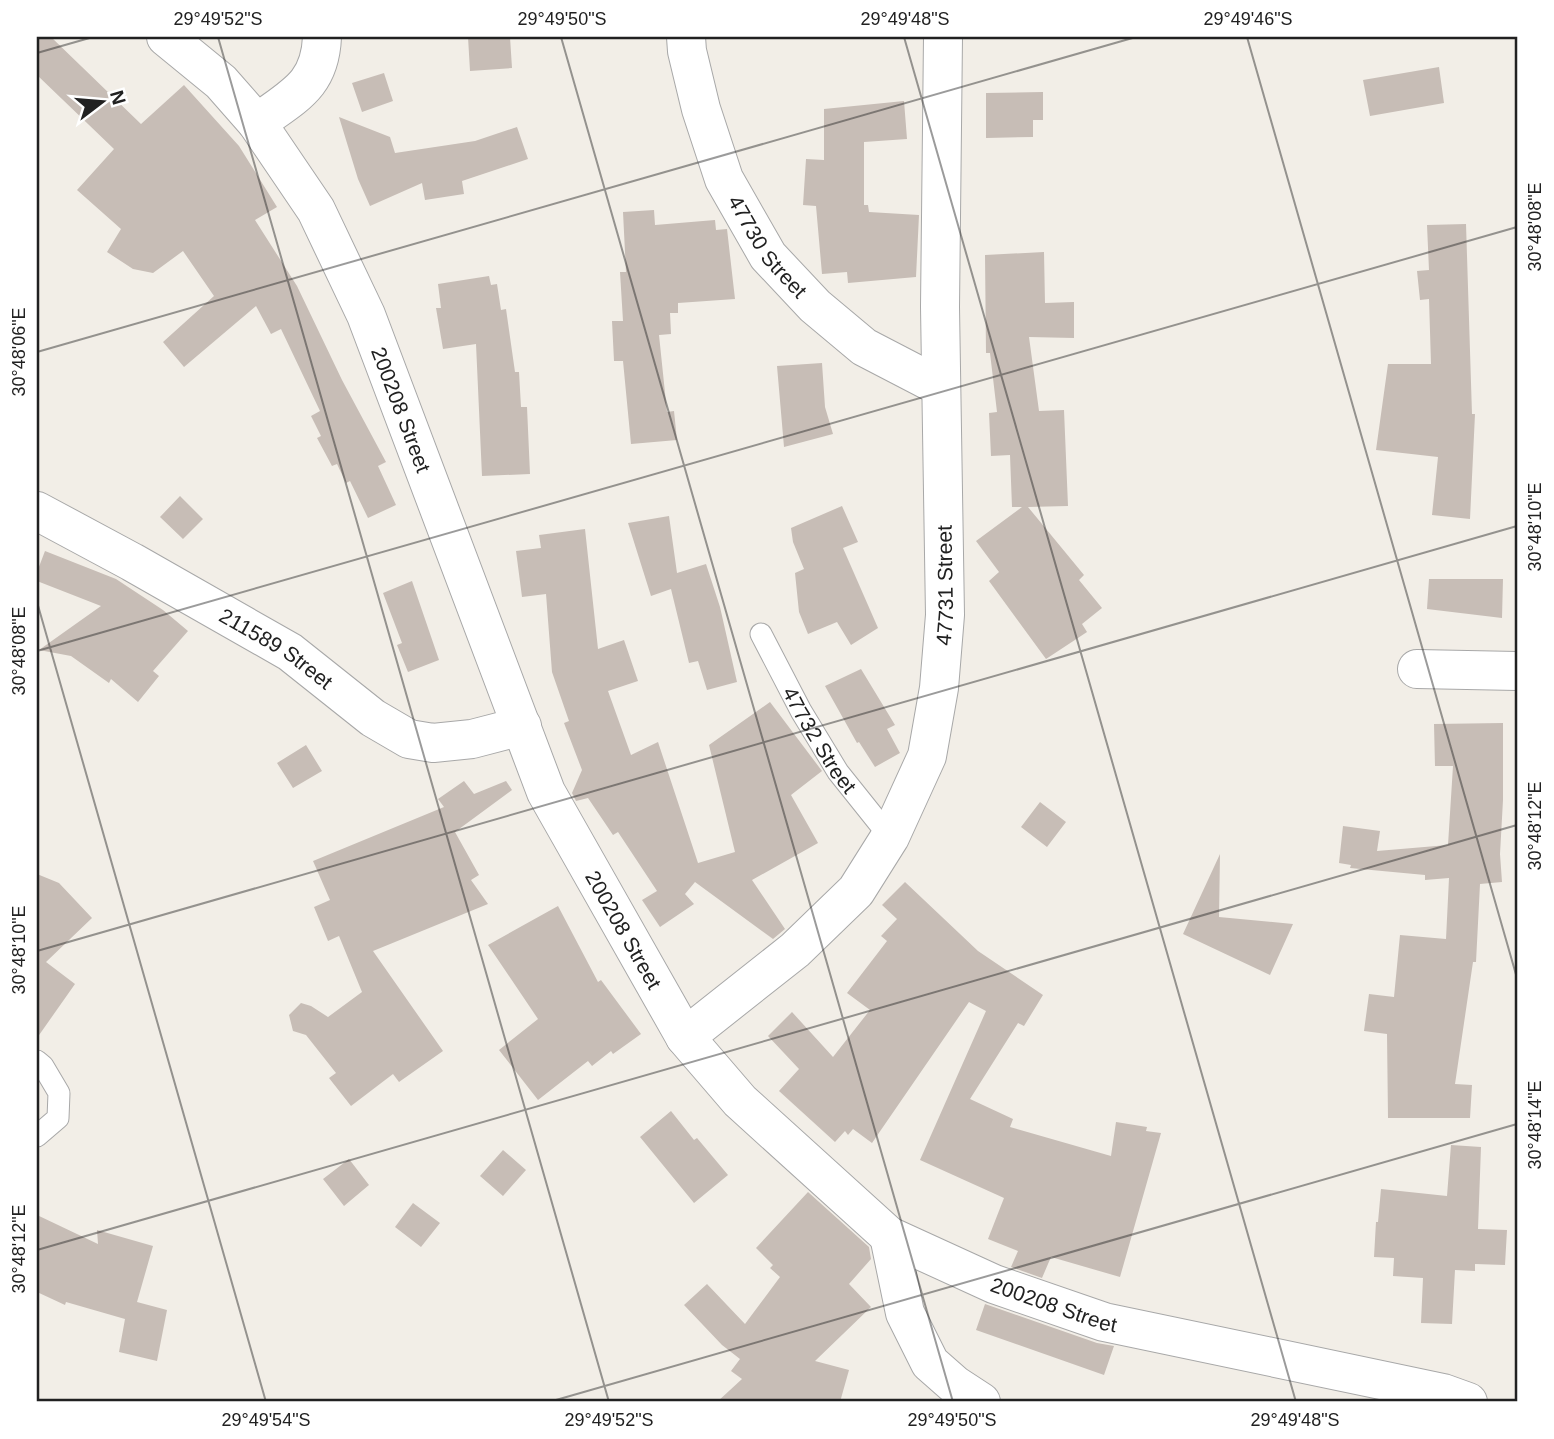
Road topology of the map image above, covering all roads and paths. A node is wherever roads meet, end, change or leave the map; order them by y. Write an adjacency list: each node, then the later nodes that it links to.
1 (166, 37): 5 (street, 200208 Street)
2 (323, 37): 5 (street)
3 (687, 37): 6 (street, 47730 Street)
4 (943, 37): 6 (street, 47731 Street)
5 (257, 123): 11 (street, 200208 Street)
6 (940, 387): 12 (street, 47731 Street)
7 (37, 511): 11 (street, 211589 Street)
8 (761, 634): 12 (lane, 47732 Street)
9 (1418, 670): 10 (street)
10 (1517, 671)
11 (522, 726): 13 (street, 200208 Street)
12 (890, 837): 13 (street, 47731 Street)
13 (685, 1037): 16 (street, 200208 Street)
14 (37, 1061): 15 (lane)
15 (37, 1136)
16 (889, 1236): 17 (street); 18 (street, 200208 Street)
17 (981, 1402)
18 (1468, 1402)

